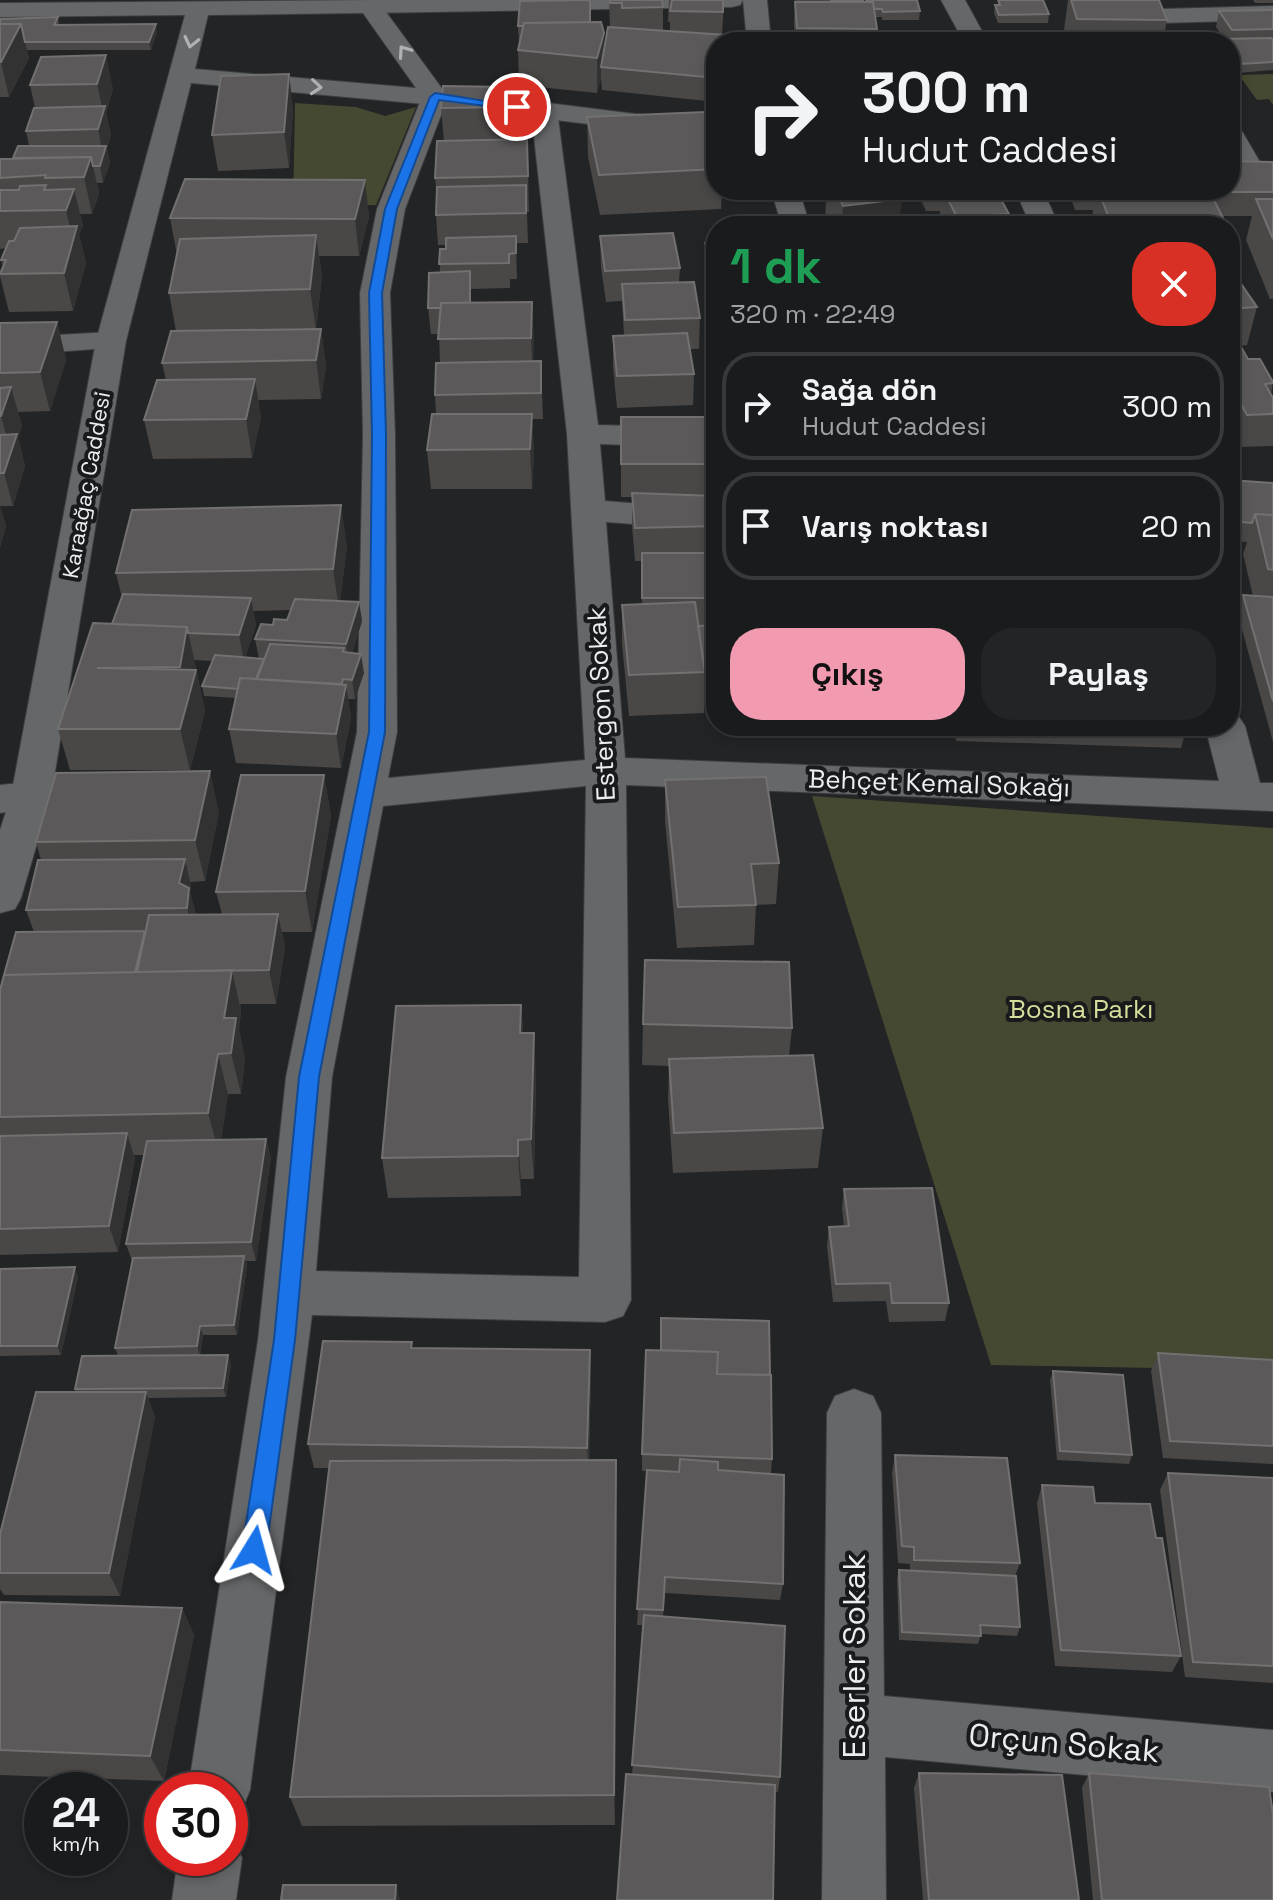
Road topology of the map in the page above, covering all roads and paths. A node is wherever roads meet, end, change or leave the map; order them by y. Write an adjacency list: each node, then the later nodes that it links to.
1 (732, 0): 5 (street)
2 (755, 0): 12 (street)
3 (953, 0): 13 (street)
4 (325, 3): 7 (street); 9 (street)
5 (498, 3): 7 (street)
6 (100, 5): 9 (street); 10 (street)
7 (370, 6): 16 (street, one-way to 7)
8 (1156, 8): 11 (street); 14 (street)
9 (198, 9): 15 (street, Karaağaç Caddesi, one-way to 15)
10 (0, 10)
11 (1273, 13)
12 (758, 32)
13 (971, 32)
14 (1170, 32)
15 (183, 75): 16 (street, one-way to 16); 21 (street, Karaağaç Caddesi)
16 (435, 97): 17 (street); 29 (street)
17 (544, 110): 18 (street); 23 (street, Estergon Sokak)
18 (706, 131)
19 (1240, 150): 20 (street)
20 (1251, 169)
21 (111, 341): 22 (street); 31 (street, Karaağaç Caddesi)
22 (0, 347)
23 (583, 434): 24 (street); 25 (street, Estergon Sokak)
24 (706, 438)
25 (590, 510): 26 (street); 28 (street, Estergon Sokak)
26 (706, 519)
27 (1230, 736): 30 (street)
28 (606, 771): 29 (street, Behçet Kemal Sokağı); 30 (street, Behçet Kemal Sokağı); 33 (street, Estergon Sokak)
29 (367, 794): 33 (street)
30 (1258, 796)
31 (16, 798): 32 (street, Karaağaç Caddesi)
32 (0, 898)
33 (289, 1292): 37 (street)
34 (854, 1413): 35 (street, Eserler Sokak)
35 (854, 1724): 36 (street, Orçun Sokak); 40 (street, Eserler Sokak)
36 (1273, 1761)
37 (222, 1772)
38 (207, 1876): 39 (street)
39 (204, 1900)
40 (854, 1900)

